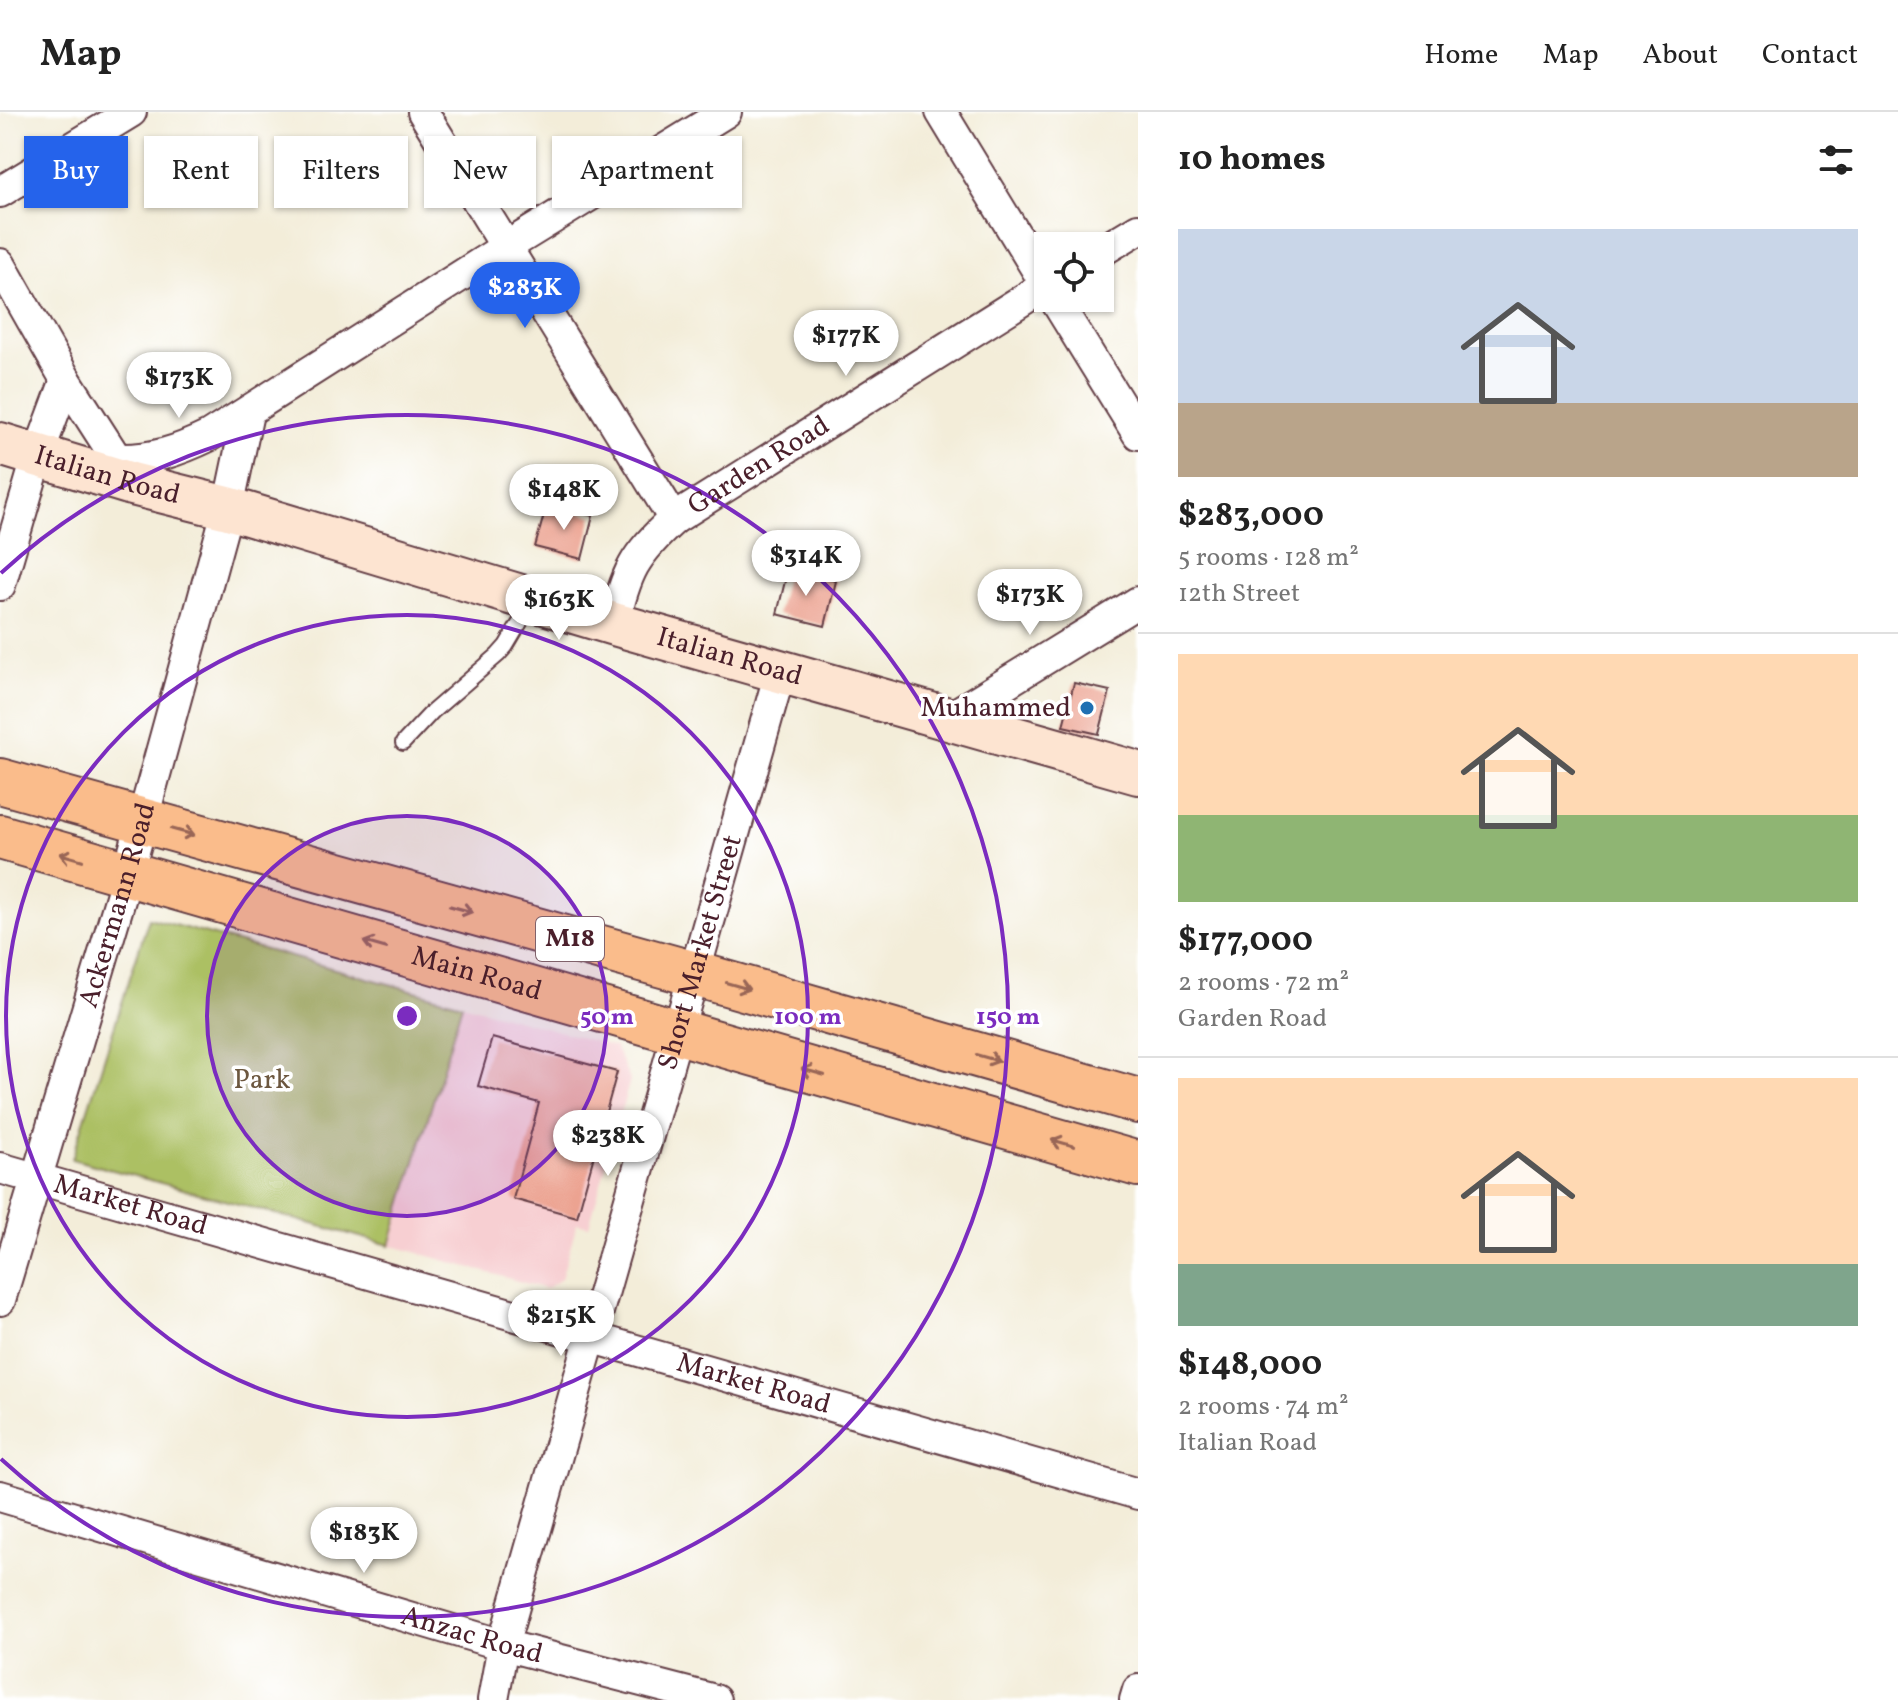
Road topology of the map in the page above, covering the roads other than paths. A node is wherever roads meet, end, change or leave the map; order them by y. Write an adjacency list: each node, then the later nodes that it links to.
1 (131, 112): 5 (street)
2 (423, 112): 8 (street)
3 (726, 112): 8 (street)
4 (941, 112): 10 (street)
5 (0, 192)
6 (1138, 229): 7 (street)
7 (1114, 244)
8 (506, 247): 14 (street); 19 (street)
9 (0, 264): 13 (street)
10 (1034, 264)
11 (1034, 298): 19 (street, Garden Road)
12 (1063, 312): 15 (street)
13 (66, 380): 16 (street); 17 (street)
14 (248, 413): 17 (street); 18 (street, Ackermann Road)
15 (1138, 434)
16 (19, 450): 17 (street, Italian Road); 20 (street)
17 (125, 472): 18 (street, Italian Road)
18 (228, 508): 21 (street, Italian Road); 29 (street, Ackermann Road)
19 (674, 519): 23 (street, Garden Road)
20 (0, 585)
21 (533, 600): 23 (street, Italian Road); 26 (lane)
22 (1138, 602): 25 (street)
23 (614, 624): 24 (street, Italian Road)
24 (781, 669): 25 (street, Italian Road); 32 (street, Short Market Street)
25 (949, 718): 27 (street, Italian Road)
26 (403, 743)
27 (1138, 773)
28 (0, 781): 29 (main road, Main Road / M18)
29 (142, 821): 31 (street, Ackermann Road); 32 (main road, Main Road / M18, one-way to 32)
30 (0, 837): 31 (main road, Main Road / M18, one-way to 30)
31 (128, 873): 33 (main road, Main Road / M18, one-way to 31); 37 (street, Ackermann Road)
32 (695, 974): 33 (street, Short Market Street); 34 (main road, Main Road / M18, one-way to 34)
33 (678, 1034): 35 (main road, Main Road / M18, one-way to 33); 39 (street, Short Market Street)
34 (1138, 1101)
35 (1138, 1164)
36 (0, 1168): 37 (street, Market Road)
37 (36, 1178): 38 (street, Ackermann Road); 39 (street, Market Road)
38 (0, 1300)
39 (590, 1339): 40 (street, Market Road); 42 (street, Short Market Street)
40 (1138, 1494)
41 (0, 1496): 42 (street, Anzac Road)
42 (503, 1645): 44 (street, Short Market Street); 45 (street, Anzac Road)
43 (1138, 1690): 46 (street)
44 (493, 1700)
45 (715, 1700)
46 (1135, 1700)

